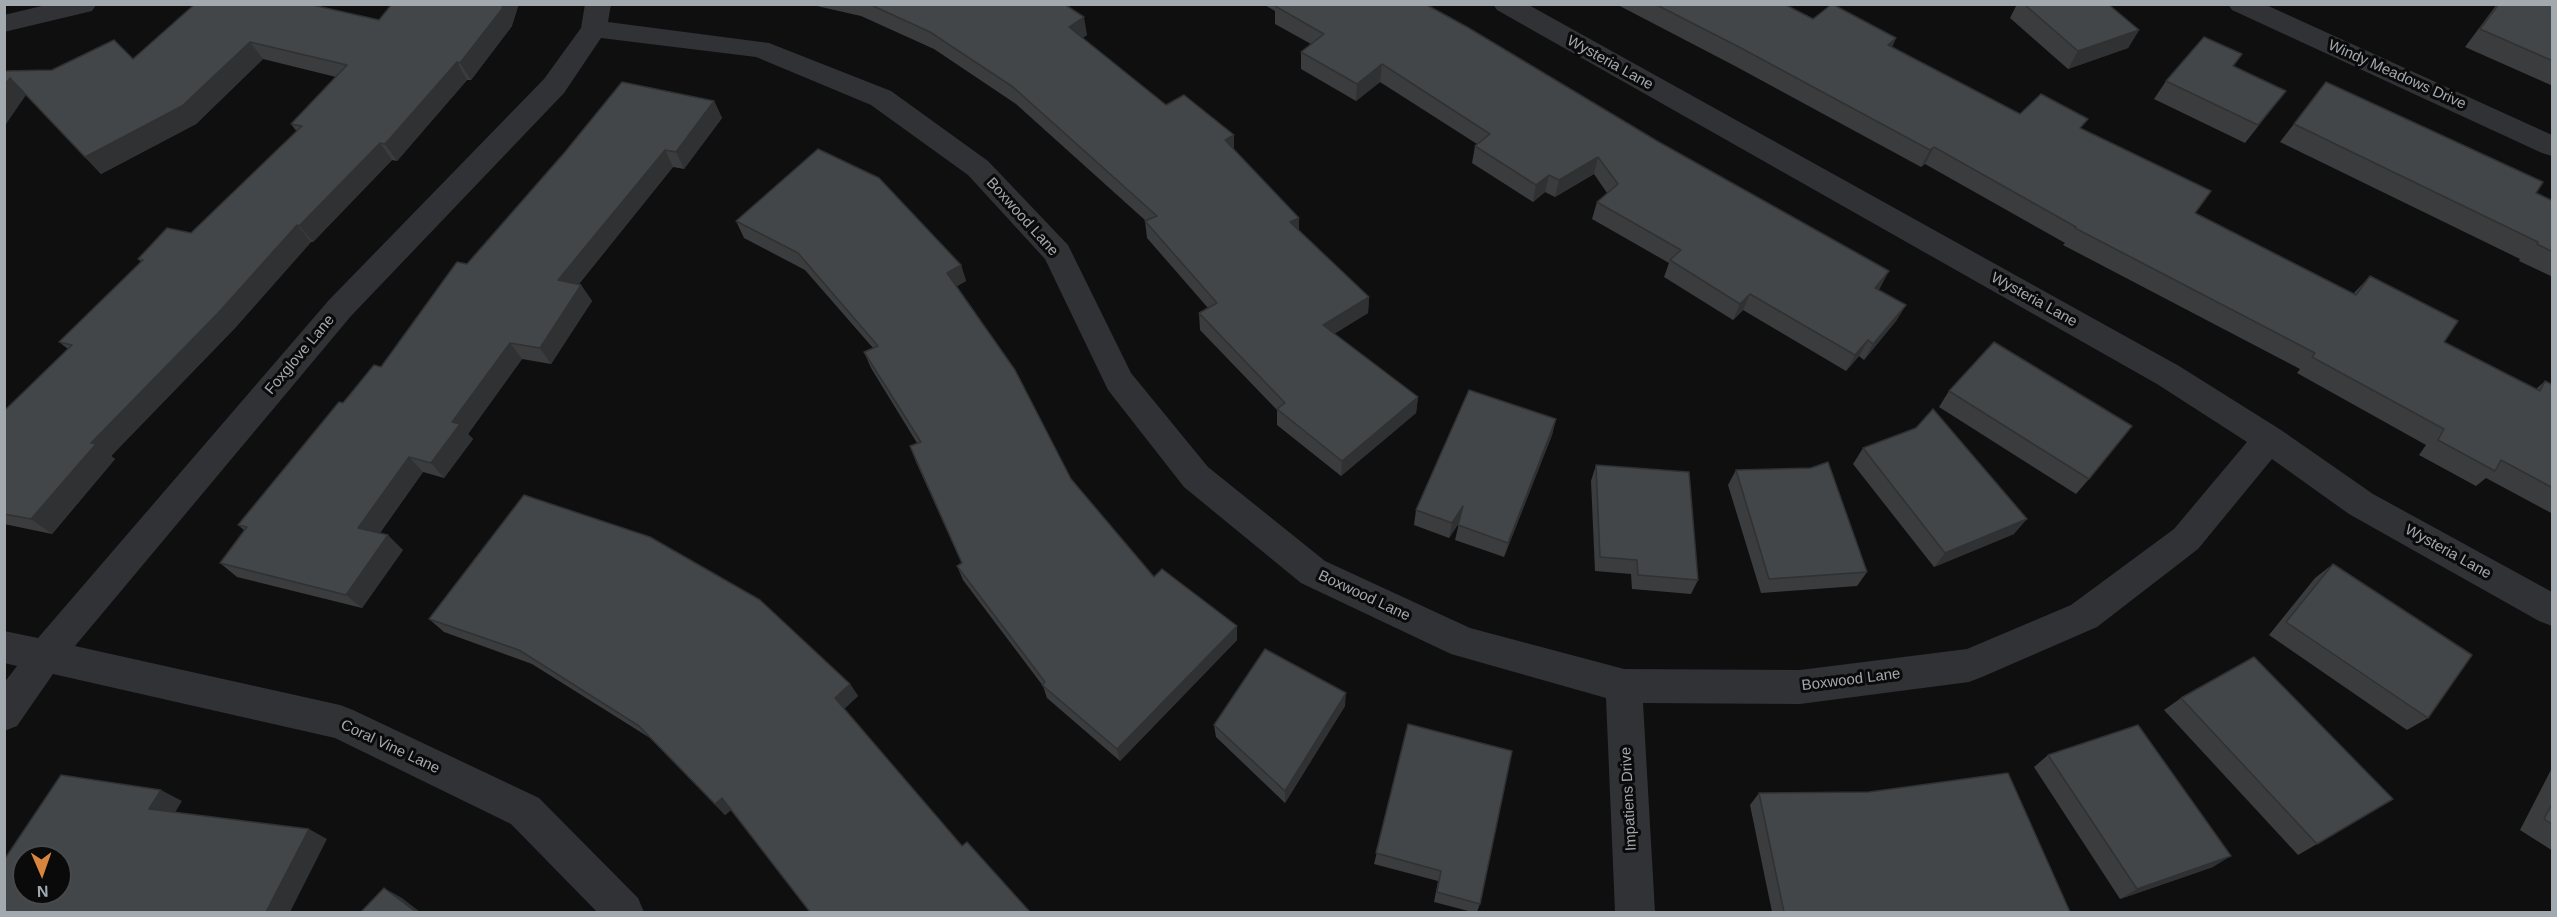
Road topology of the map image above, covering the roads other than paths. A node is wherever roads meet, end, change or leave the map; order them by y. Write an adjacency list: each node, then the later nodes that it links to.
1 (1506, 4): 7 (street, Wysteria Lane)
2 (2241, 4): 6 (street, Windy Meadows Drive)
3 (83, 5): 5 (street)
4 (596, 17): 10 (street, Foxglove Lane); 11 (street, Boxwood Lane)
5 (4, 24)
6 (2553, 146)
7 (2269, 440): 8 (street, Wysteria Lane); 11 (street, Boxwood Lane)
8 (2553, 610)
9 (4, 647): 10 (street, Coral Vine Lane)
10 (45, 656): 12 (street, Foxglove Lane); 13 (street, Coral Vine Lane)
11 (1624, 686): 14 (street, Impatiens Drive)
12 (4, 714)
13 (624, 912)
14 (1635, 912)

